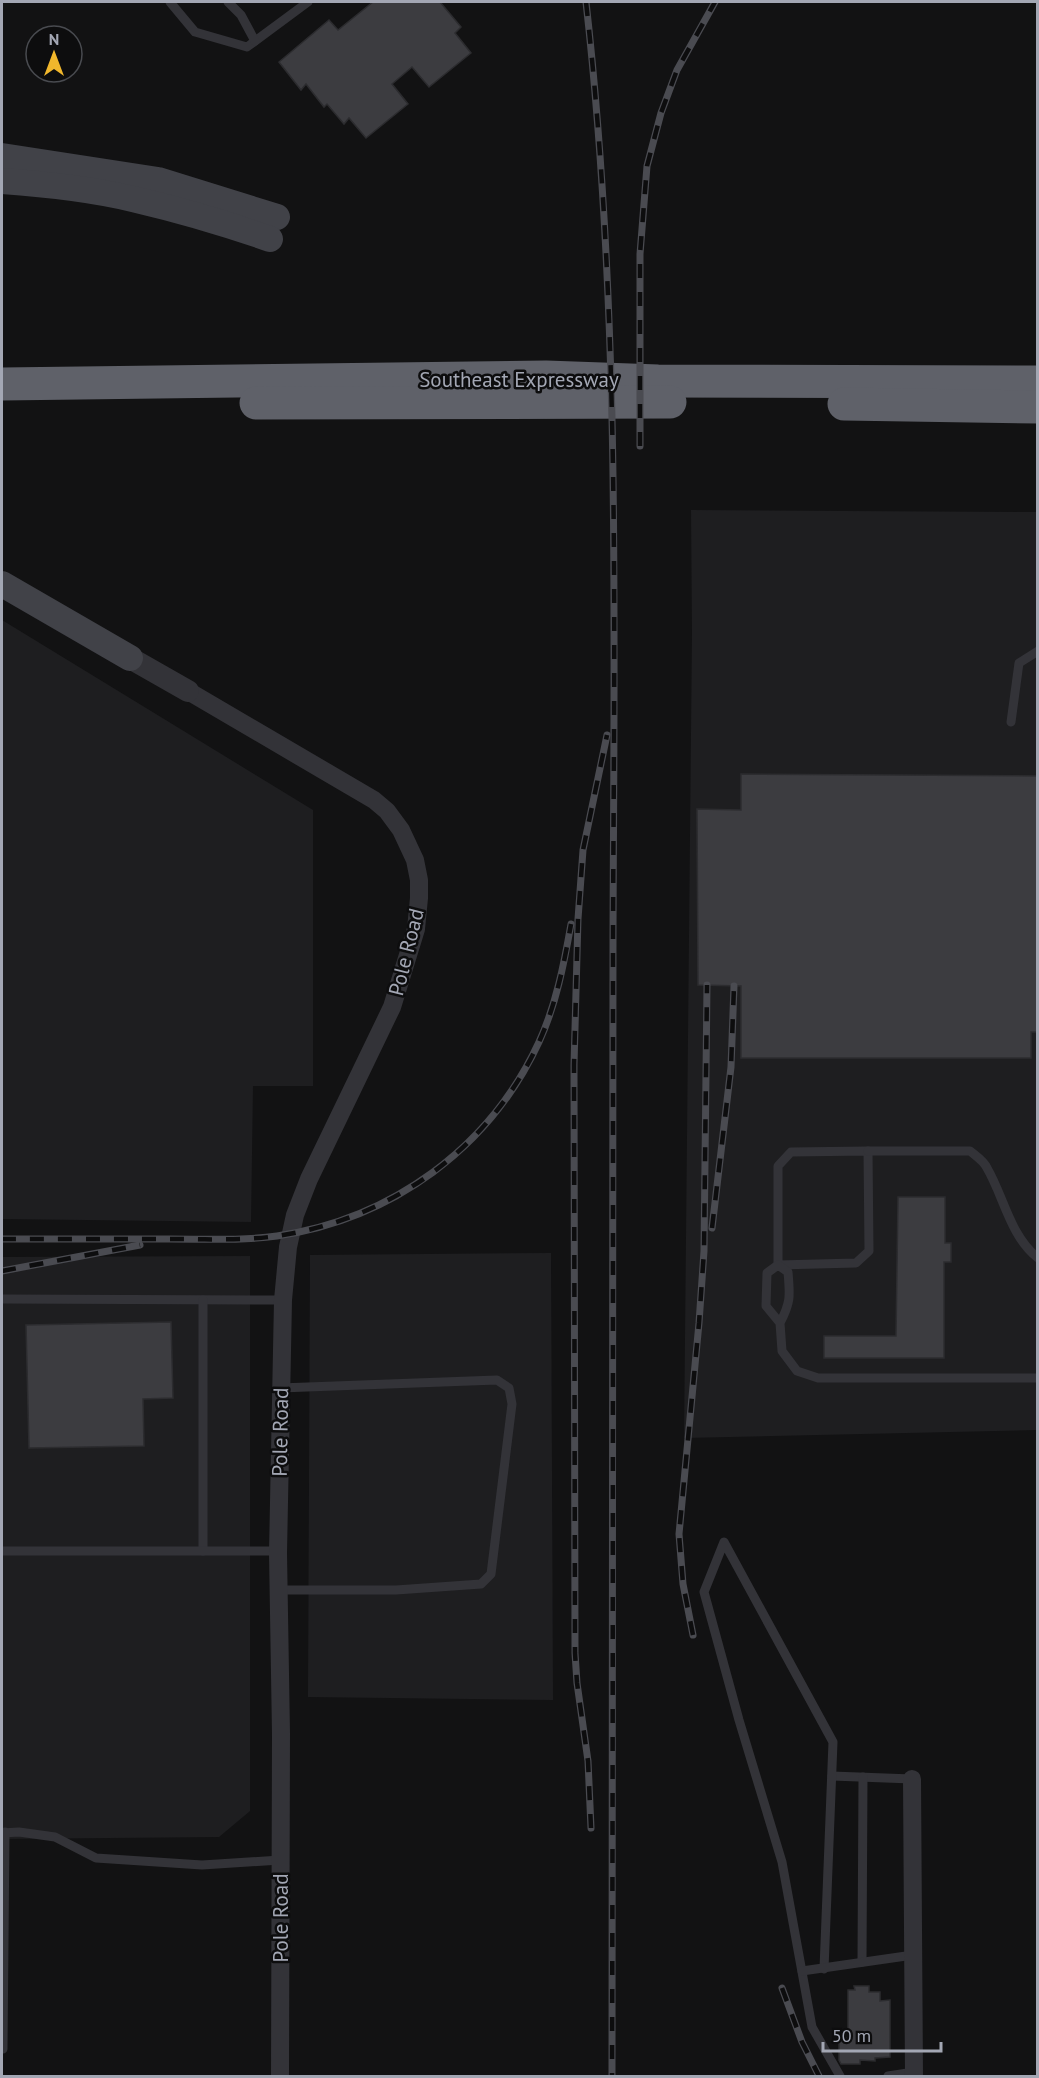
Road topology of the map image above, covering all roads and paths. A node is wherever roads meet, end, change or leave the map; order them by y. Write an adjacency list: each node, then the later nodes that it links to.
1 (170, 2): 4 (lane)
2 (228, 2): 4 (lane)
3 (308, 2): 4 (lane)
4 (255, 41)
5 (2, 156): 6 (main road)
6 (2, 181)
7 (1038, 382): 8 (highway, Southeast Expressway)
8 (2, 384)
9 (2, 399): 10 (highway, Southeast Expressway)
10 (1038, 407)
11 (2, 584): 13 (main road)
12 (1038, 651): 15 (lane)
13 (130, 658): 14 (street)
14 (188, 691): 21 (street, Pole Road)
15 (1011, 722)
16 (868, 1151): 17 (lane); 18 (lane); 18 (lane)
17 (1038, 1258)
18 (778, 1265): 22 (lane); 22 (lane)
19 (2, 1299): 20 (lane)
20 (203, 1300): 21 (lane); 26 (lane)
21 (282, 1300): 24 (street, Pole Road)
22 (780, 1323): 23 (lane)
23 (1038, 1378)
24 (280, 1389): 27 (street, Pole Road); 28 (lane)
25 (2, 1551): 26 (lane)
26 (203, 1551): 27 (lane)
27 (279, 1551): 28 (street, Pole Road)
28 (279, 1590): 33 (street, Pole Road)
29 (832, 1776): 30 (lane); 37 (lane); 38 (lane)
30 (863, 1777): 31 (lane); 36 (lane)
31 (912, 1779): 35 (street)
32 (3, 1832): 33 (lane); 34 (lane)
33 (280, 1860): 41 (street, Pole Road)
34 (3, 1885): 39 (lane)
35 (913, 1955): 36 (lane); 40 (street)
36 (862, 1962): 37 (lane)
37 (824, 1969): 38 (lane)
38 (802, 1971): 42 (lane)
39 (2, 2049)
40 (914, 2074): 43 (lane)
41 (280, 2076)
42 (840, 2076)
43 (888, 2076)

